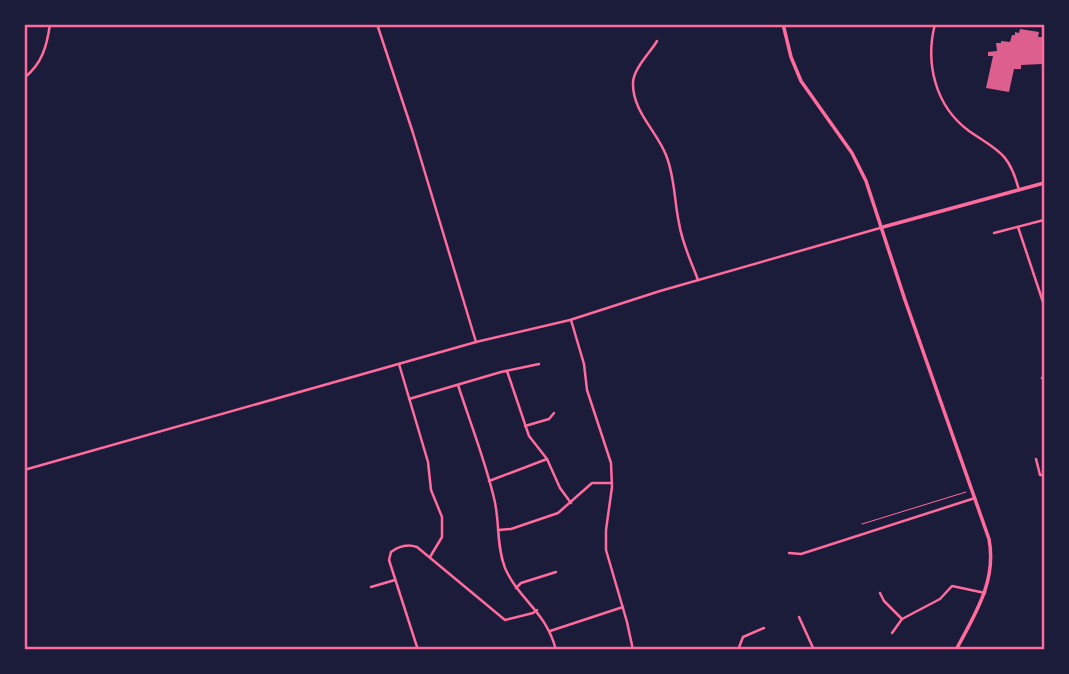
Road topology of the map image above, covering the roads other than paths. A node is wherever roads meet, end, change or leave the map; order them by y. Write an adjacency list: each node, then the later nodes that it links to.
1 (50, 24): 6 (street)
2 (377, 24): 16 (street)
3 (783, 24): 10 (main road)
4 (935, 24): 8 (street)
5 (657, 41): 13 (street)
6 (24, 78)
7 (1045, 183): 8 (main road)
8 (1020, 190): 10 (main road)
9 (1045, 219): 11 (street)
10 (883, 227): 13 (street); 30 (main road)
11 (1018, 227): 12 (street); 14 (street)
12 (994, 233)
13 (698, 280): 15 (street)
14 (1045, 305)
15 (570, 320): 16 (street); 29 (street)
16 (476, 342): 17 (street)
17 (399, 363): 21 (street); 26 (street)
18 (539, 364): 19 (street)
19 (507, 371): 20 (street); 23 (street)
20 (458, 384): 21 (street); 28 (street)
21 (409, 399): 34 (street)
22 (554, 413): 23 (street)
23 (525, 426): 25 (street)
24 (1036, 459): 27 (street)
25 (547, 460): 28 (street); 31 (street)
26 (24, 470)
27 (1042, 475)
28 (489, 481): 32 (street)
29 (612, 482): 31 (street); 41 (street)
30 (975, 499): 33 (street); 40 (main road)
31 (571, 503): 32 (street)
32 (498, 530): 38 (street)
33 (789, 553)
34 (429, 557): 36 (street); 42 (street)
35 (556, 572): 38 (street)
36 (395, 580): 37 (street); 48 (street)
37 (371, 587)
38 (516, 588): 42 (street)
39 (880, 593): 44 (street)
40 (985, 593): 44 (street); 54 (main road)
41 (623, 607): 46 (street); 51 (street)
42 (537, 610): 46 (street)
43 (799, 617): 53 (street)
44 (902, 619): 47 (street)
45 (764, 628): 52 (street)
46 (550, 631): 50 (street)
47 (892, 633)
48 (418, 649)
49 (551, 649): 50 (street)
50 (556, 649)
51 (633, 649)
52 (738, 649)
53 (814, 649)
54 (956, 649)

